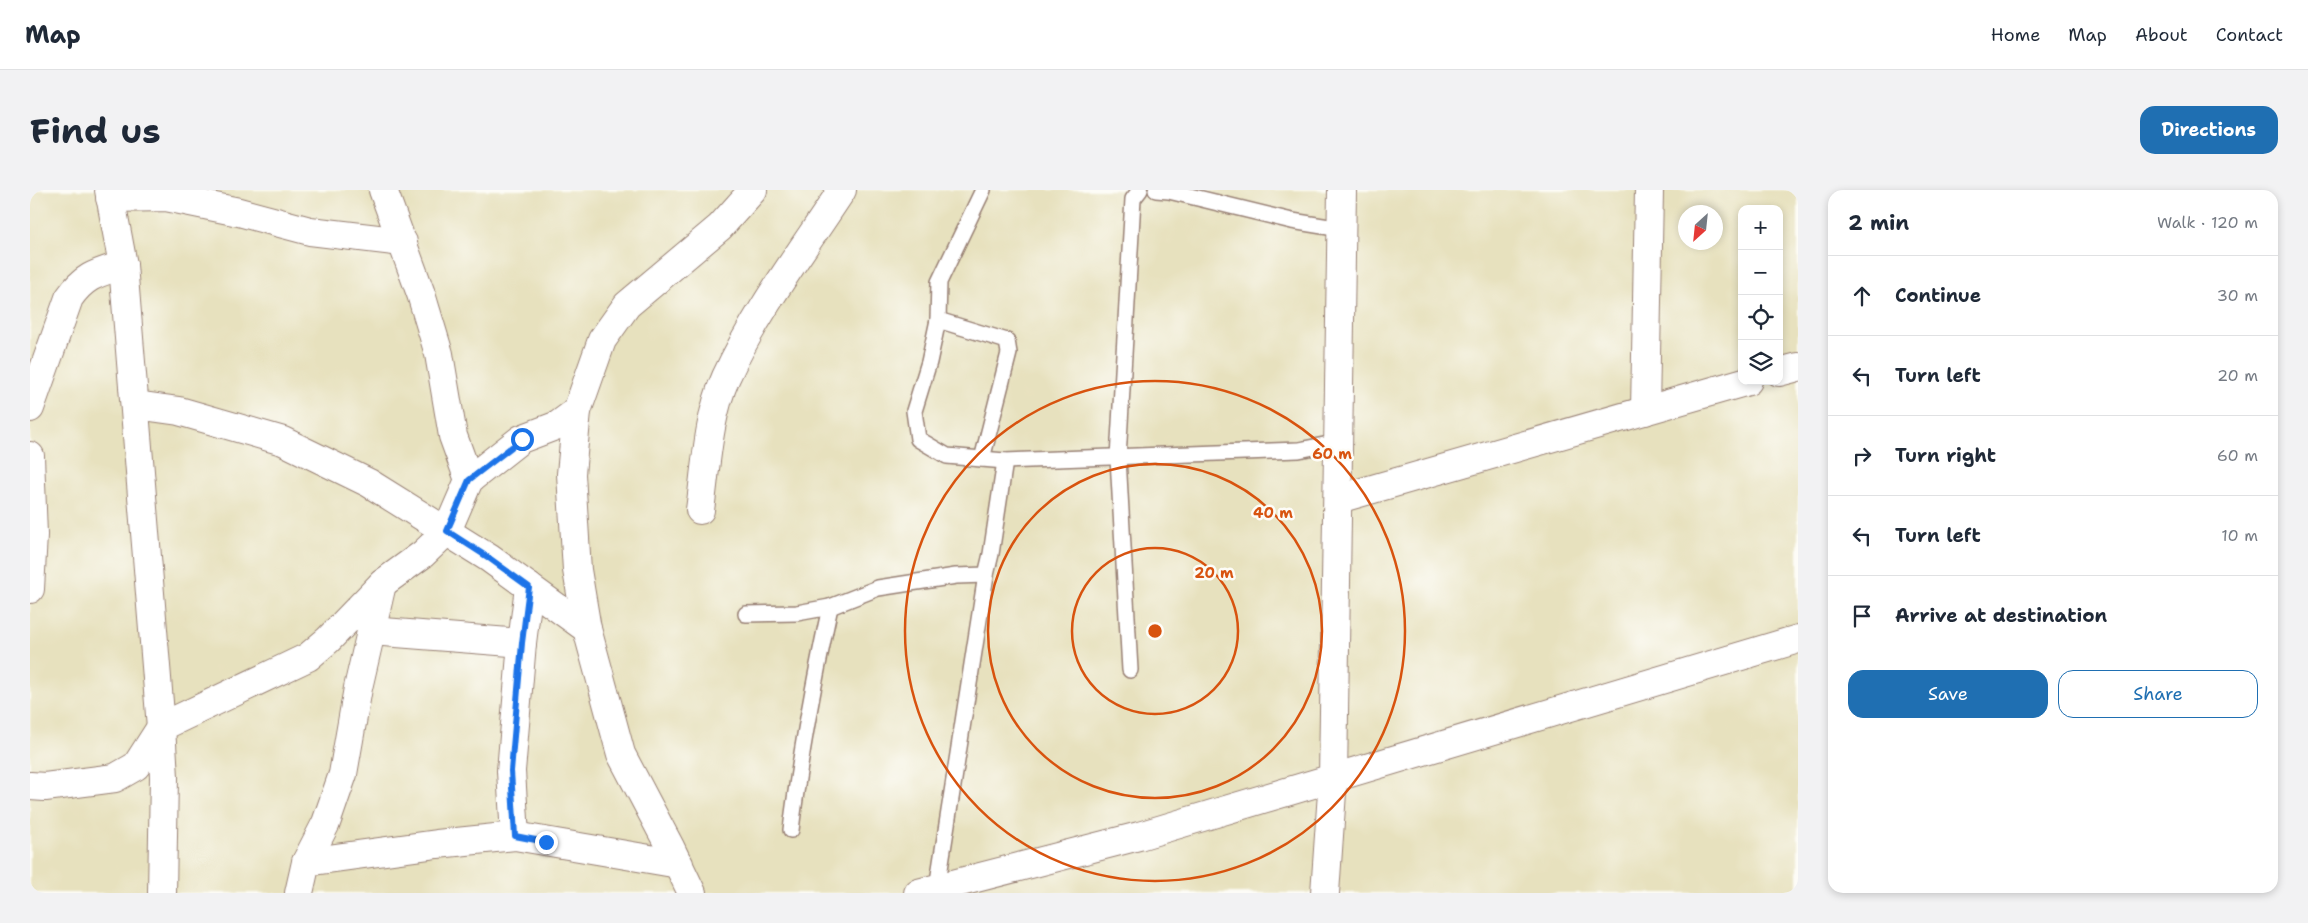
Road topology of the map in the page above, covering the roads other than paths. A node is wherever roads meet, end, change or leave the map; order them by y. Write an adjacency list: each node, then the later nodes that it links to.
1 (383, 190): 11 (street)
2 (752, 190): 20 (street)
3 (842, 190): 28 (street)
4 (983, 190): 13 (lane)
5 (1140, 190): 23 (lane)
6 (1156, 190): 10 (lane)
7 (1342, 190): 10 (street)
8 (1650, 190): 19 (street)
9 (110, 194): 11 (street); 12 (street)
10 (1341, 229): 21 (street)
11 (403, 242): 26 (street)
12 (123, 264): 17 (street); 18 (street)
13 (938, 320): 24 (lane); 24 (lane)
14 (1798, 367): 15 (street)
15 (1783, 371)
16 (1738, 384): 19 (street)
17 (136, 405): 29 (street); 41 (street)
18 (30, 408)
19 (1645, 410): 27 (street)
20 (577, 411): 26 (street); 36 (street)
21 (1339, 442): 23 (lane); 27 (street)
22 (30, 456): 33 (street)
23 (1118, 458): 25 (lane); 40 (lane)
24 (982, 459): 25 (lane)
25 (1005, 462): 30 (lane)
26 (469, 480): 29 (street)
27 (1338, 499): 42 (street)
28 (700, 510)
29 (447, 531): 31 (street); 32 (street)
30 (986, 575): 34 (lane); 48 (lane)
31 (383, 582): 37 (street); 41 (street)
32 (529, 587): 36 (street); 39 (street)
33 (30, 590)
34 (830, 607): 35 (lane); 44 (lane)
35 (746, 614)
36 (587, 629): 47 (street)
37 (371, 631): 39 (street); 46 (street)
38 (1798, 639): 42 (street)
39 (522, 643): 45 (street)
40 (1130, 670)
41 (161, 727): 43 (street); 49 (street)
42 (1333, 778): 48 (street); 52 (street)
43 (30, 786)
44 (791, 830)
45 (515, 836): 46 (street); 47 (street)
46 (306, 862): 50 (street)
47 (679, 864): 51 (street)
48 (928, 891)
49 (162, 893)
50 (299, 893)
51 (692, 893)
52 (1325, 893)

